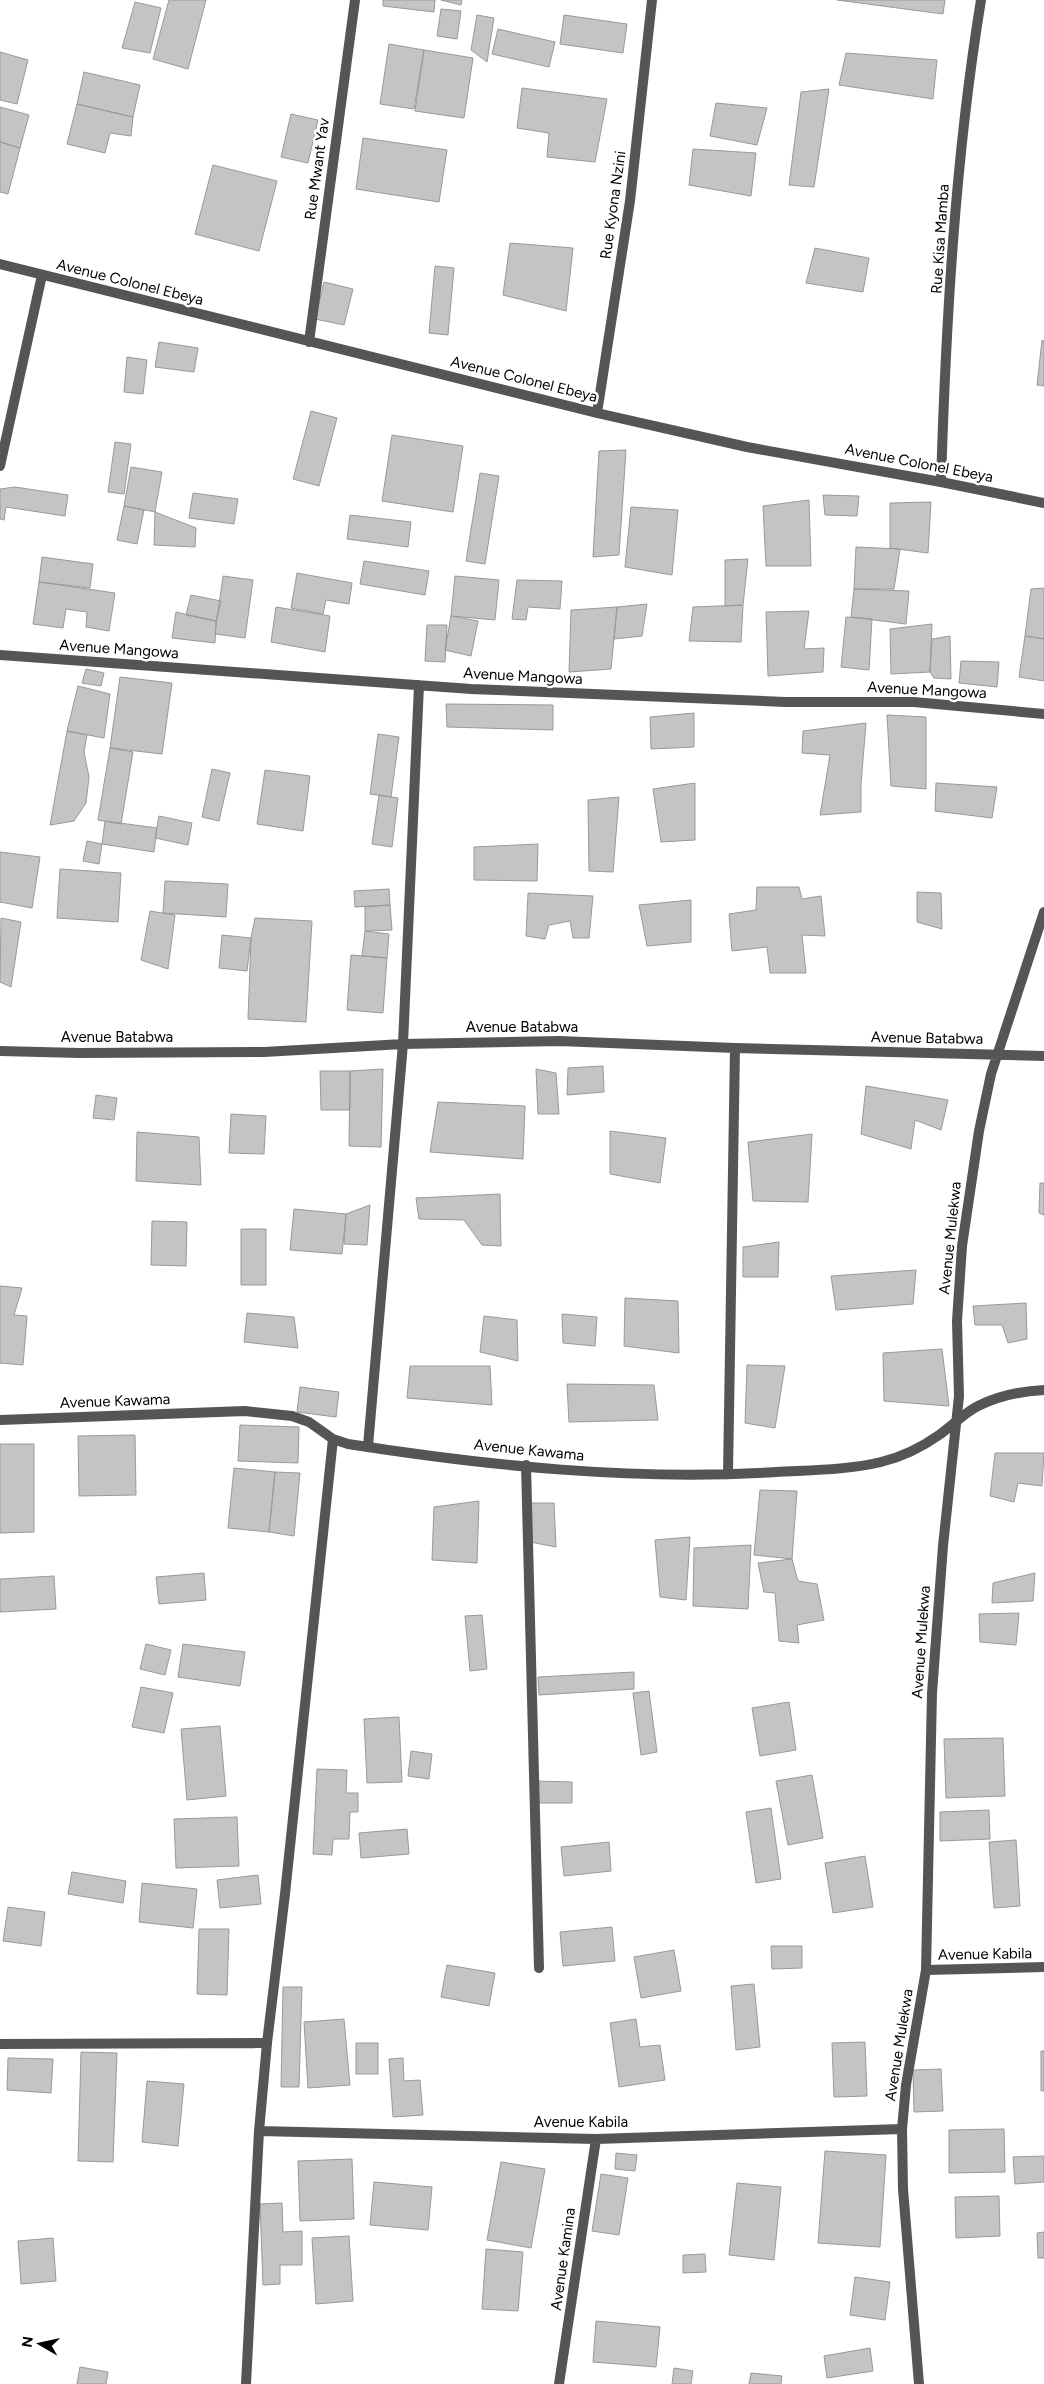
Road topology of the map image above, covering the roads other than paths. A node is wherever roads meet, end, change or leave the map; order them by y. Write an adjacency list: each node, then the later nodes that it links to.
1 (355, 0): 6 (street, Rue Mwant Yav)
2 (652, 0): 7 (street, Rue Kyona Nzini)
3 (981, 0): 9 (street, Rue Kisa Mamba)
4 (0, 264): 5 (street, Avenue Colonel Ebeya)
5 (42, 275): 6 (street, Avenue Colonel Ebeya); 8 (street)
6 (309, 342): 7 (street, Avenue Colonel Ebeya)
7 (597, 413): 9 (street, Avenue Colonel Ebeya)
8 (0, 466)
9 (941, 482): 10 (street, Avenue Colonel Ebeya)
10 (1044, 503)
11 (0, 655): 12 (street, Avenue Mangowa)
12 (419, 685): 13 (street, Avenue Mangowa); 15 (street)
13 (1044, 714)
14 (1044, 912): 18 (street, Avenue Mulekwa)
15 (403, 1044): 16 (street, Avenue Batabwa); 17 (street, Avenue Batabwa); 24 (street)
16 (735, 1048): 18 (street, Avenue Batabwa); 26 (street)
17 (0, 1051)
18 (997, 1054): 19 (street, Avenue Batabwa); 22 (street, Avenue Mulekwa)
19 (1044, 1056)
20 (1044, 1390): 22 (street, Avenue Kawama)
21 (0, 1420): 23 (street, Avenue Kawama)
22 (956, 1422): 26 (street, Avenue Kawama); 29 (street, Avenue Mulekwa)
23 (333, 1439): 24 (street, Avenue Kawama); 30 (street)
24 (368, 1446): 25 (street, Avenue Kawama)
25 (526, 1465): 26 (street, Avenue Kawama); 28 (street)
26 (728, 1474)
27 (1044, 1967): 29 (street, Avenue Kabila)
28 (539, 1968)
29 (926, 1970): 32 (street, Avenue Mulekwa)
30 (267, 2043): 31 (street); 33 (street)
31 (0, 2044)
32 (902, 2128): 34 (street, Avenue Kabila); 37 (street, Avenue Mulekwa)
33 (259, 2131): 34 (street, Avenue Kabila); 35 (street)
34 (596, 2139): 36 (street, Avenue Kamina)
35 (246, 2384)
36 (559, 2384)
37 (920, 2384)

